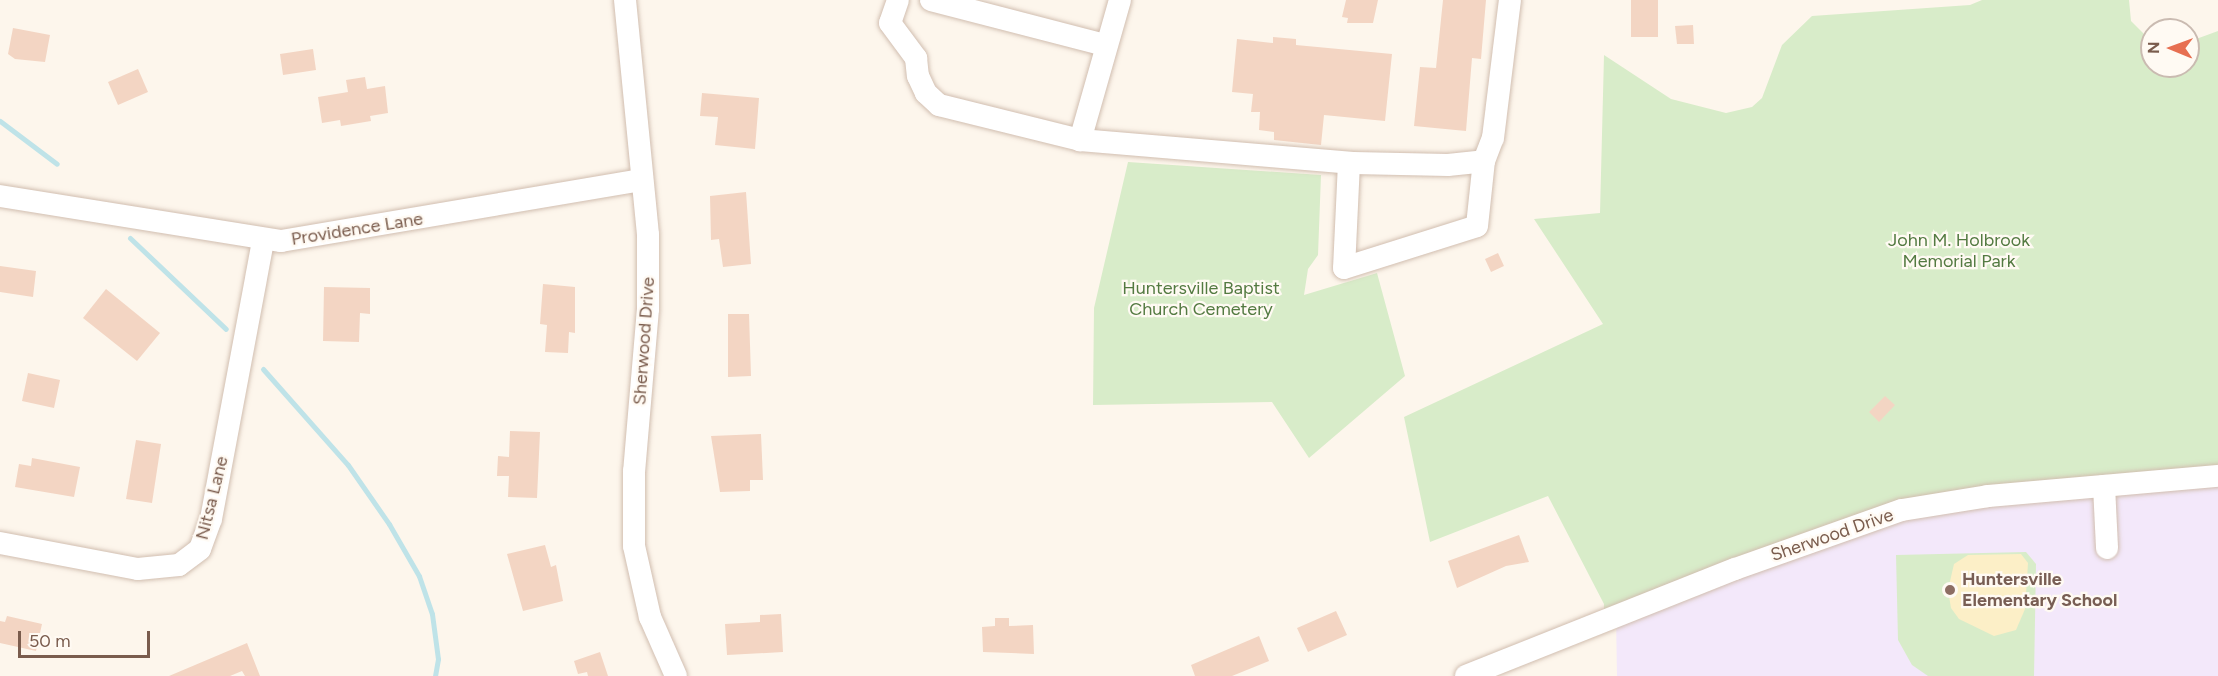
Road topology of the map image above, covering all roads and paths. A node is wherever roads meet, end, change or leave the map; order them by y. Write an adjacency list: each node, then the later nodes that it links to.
1 (625, 0): 10 (street, Sherwood Drive)
2 (898, 0): 7 (street)
3 (931, 0): 6 (street)
4 (1120, 0): 6 (street)
5 (1510, 0): 8 (street)
6 (1104, 45): 7 (street)
7 (1080, 140): 9 (street)
8 (1484, 161): 9 (street); 9 (street)
9 (1349, 163)
10 (642, 180): 12 (street, Providence Lane); 17 (street, Sherwood Drive)
11 (0, 196): 12 (street, Providence Lane)
12 (263, 241): 15 (street, Nitsa Lane)
13 (2218, 476): 14 (street, Sherwood Drive)
14 (2104, 486): 16 (street); 18 (street, Sherwood Drive)
15 (0, 543)
16 (2107, 548)
17 (676, 676)
18 (1466, 676)

